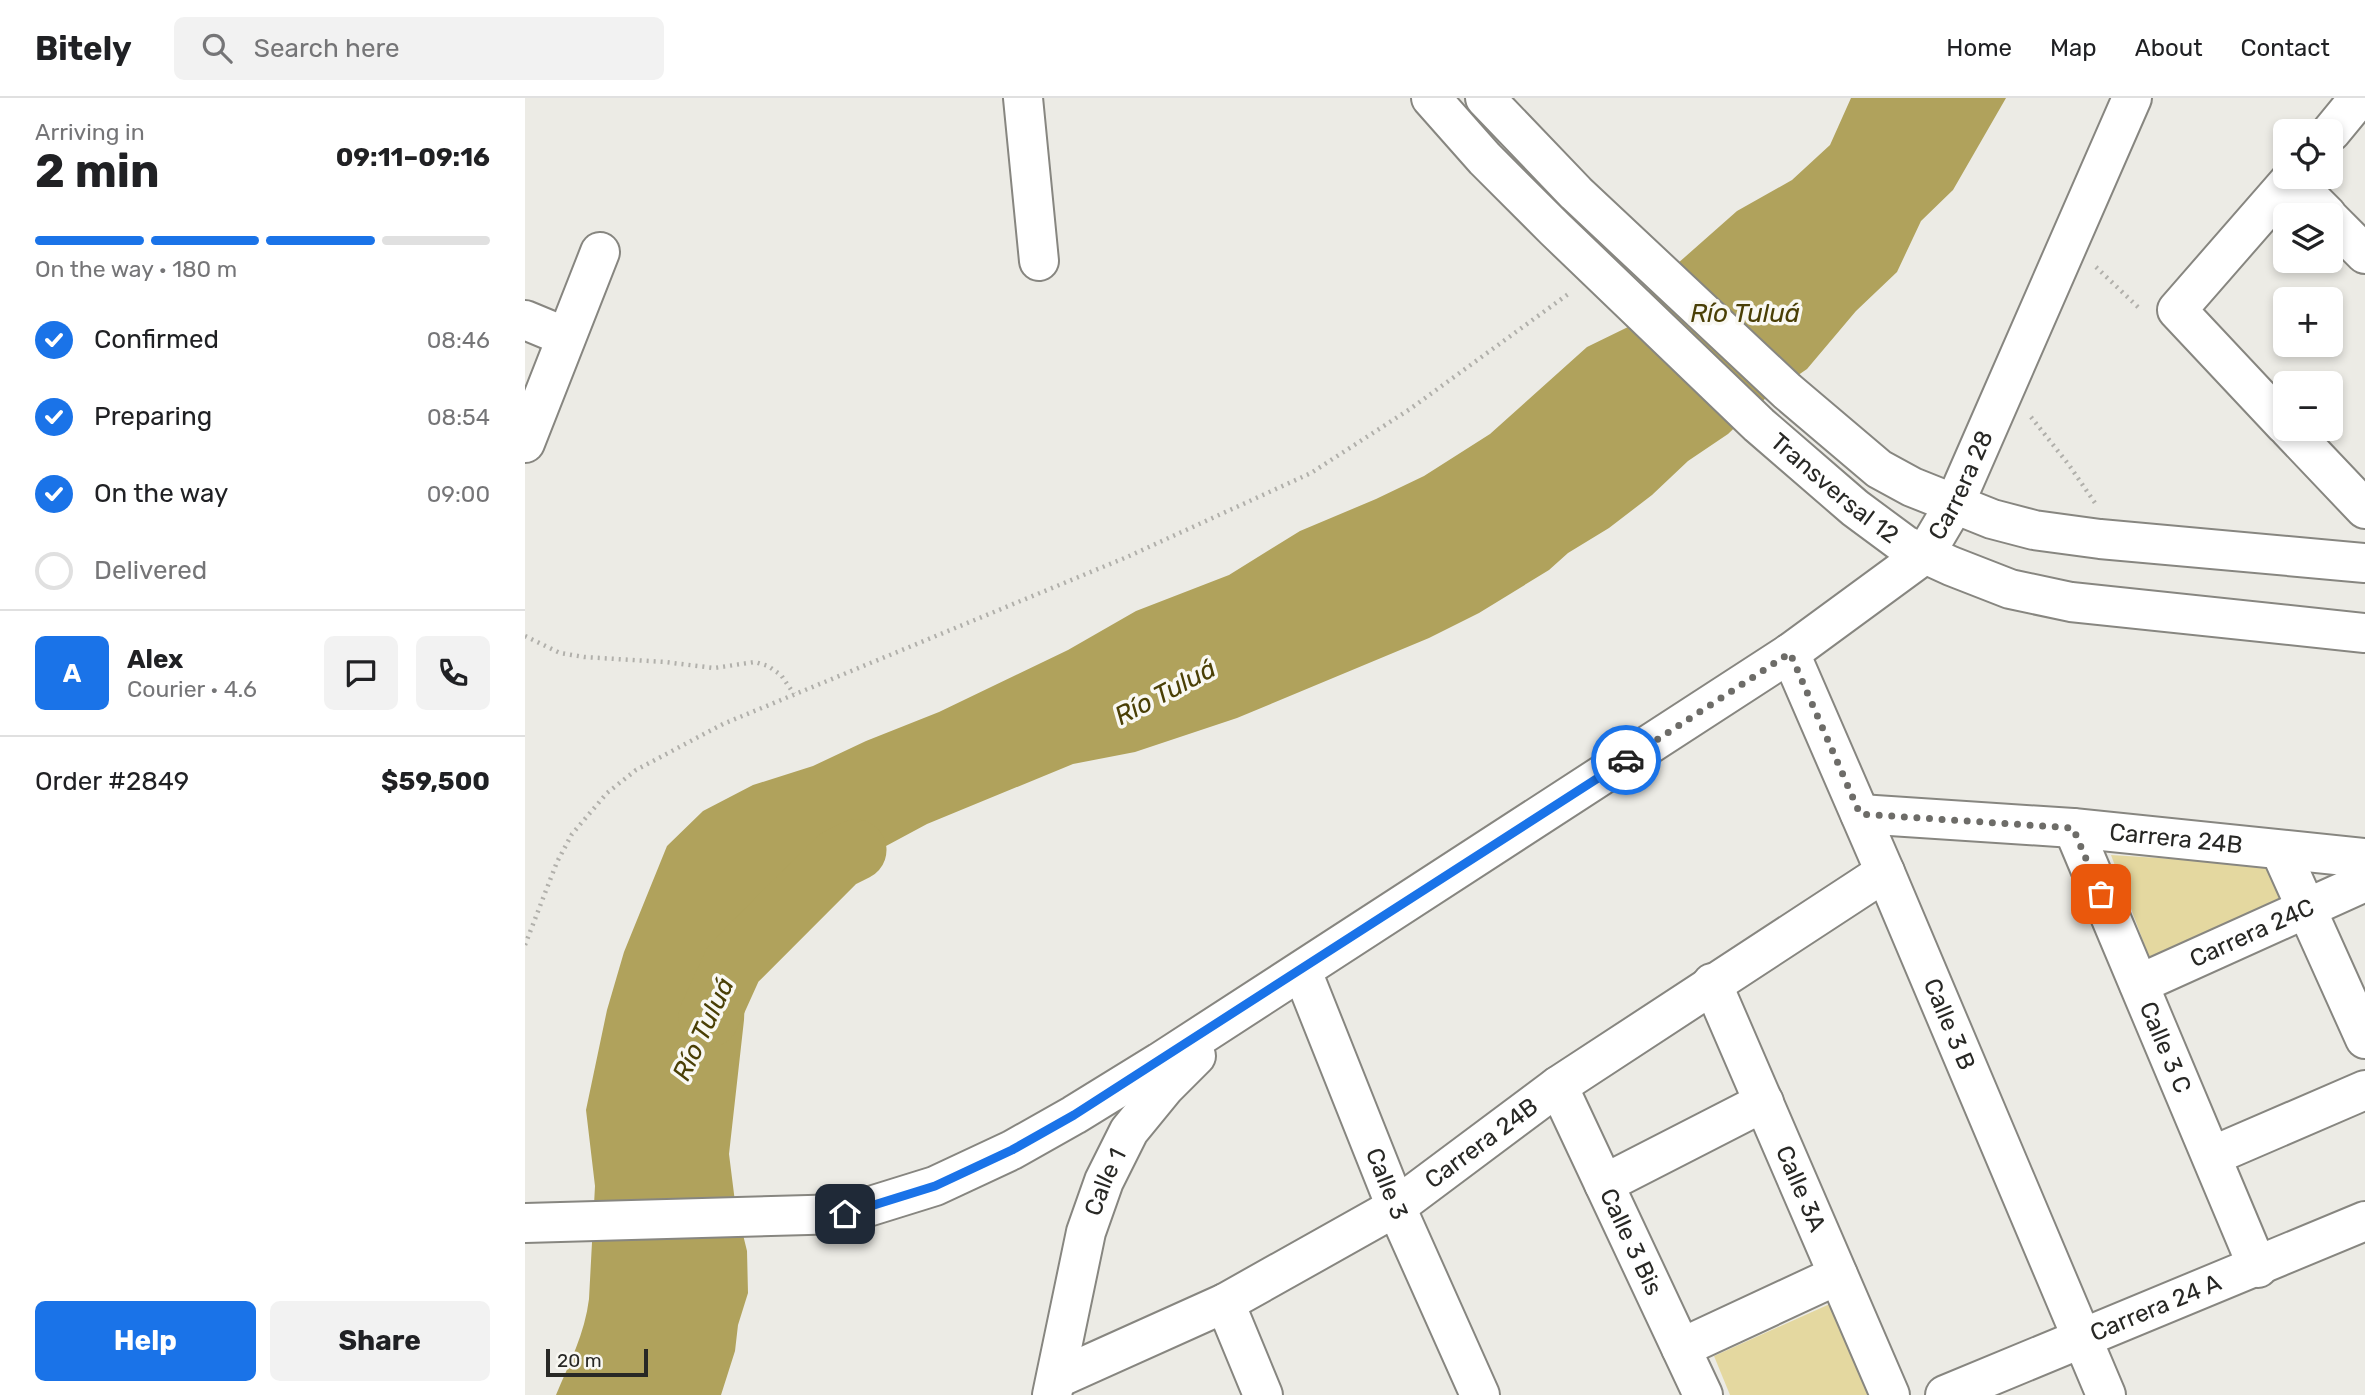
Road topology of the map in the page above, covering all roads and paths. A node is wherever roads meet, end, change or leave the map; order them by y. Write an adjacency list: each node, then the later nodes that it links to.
1 (1023, 98): 14 (street)
2 (1431, 98): 15 (street, Transversal 12)
3 (1485, 98): 23 (street, Transversal 12)
4 (2132, 98): 11 (street, Carrera 28)
5 (2359, 98): 6 (street)
6 (2342, 119)
7 (2281, 189): 16 (street)
8 (2302, 189): 9 (street)
9 (2316, 203)
10 (2343, 232): 13 (street)
11 (2070, 243): 16 (path); 19 (street, Carrera 28)
12 (600, 251): 18 (street)
13 (2365, 254)
14 (1039, 261)
15 (1607, 278): 26 (street, Transversal 12); 31 (path)
16 (2159, 310): 20 (street)
17 (525, 320): 18 (street)
18 (566, 337): 22 (street)
19 (2007, 387): 23 (street, Carrera 28); 25 (path)
20 (2273, 414)
21 (2300, 441): 24 (street)
22 (525, 443)
23 (1954, 505): 25 (street, Transversal 12); 26 (street, Carrera 28)
24 (2365, 509)
25 (2116, 540): 27 (street, Transversal 12)
26 (1925, 554): 28 (street, Transversal 12); 30 (street, Carrera 28)
27 (2365, 563)
28 (2365, 632)
29 (525, 636): 31 (path)
30 (1790, 653): 32 (street, Calle 3 B); 40 (street, Carrera 28)
31 (794, 694): 39 (path)
32 (1860, 814): 33 (street, Carrera 24B); 36 (street, Calle 3 B)
33 (2073, 828): 34 (street, Carrera 24B); 42 (street, Calle 3 C)
34 (2280, 850): 35 (street, Carrera 24B); 38 (street)
35 (2365, 858)
36 (1885, 872): 41 (street, Carrera 24B); 56 (street, Calle 3 B)
37 (2365, 882): 38 (street, Carrera 24C)
38 (2306, 908): 42 (street, Carrera 24C); 44 (street)
39 (525, 945)
40 (1302, 971): 43 (street, Carrera 28); 50 (street, Calle 3)
41 (1712, 984): 45 (street, Carrera 24B); 47 (street, Calle 3A)
42 (2139, 984): 48 (street, Calle 3 C)
43 (1241, 1009): 52 (street, Carrera 28); 58 (street, Calle 1)
44 (2365, 1039)
45 (1558, 1086): 49 (street, Calle 3 Bis); 50 (street, Carrera 24B)
46 (2365, 1090): 48 (street)
47 (1764, 1102): 49 (street); 54 (street, Calle 3A)
48 (2212, 1156): 53 (street, Calle 3 C)
49 (1604, 1184): 57 (street, Calle 3 Bis)
50 (1396, 1207): 55 (street, Carrera 24B); 60 (street, Calle 3)
51 (2365, 1222): 53 (street, Carrera 24 A)
52 (525, 1223)
53 (2258, 1268): 56 (street, Carrera 24 A)
54 (1838, 1275): 57 (street); 62 (street, Calle 3A)
55 (1225, 1303): 58 (street, Carrera 24B); 59 (street)
56 (2083, 1339): 63 (street, Carrera 24 A); 64 (street, Calle 3 B)
57 (1681, 1348): 61 (street, Calle 3 Bis)
58 (1054, 1387)
59 (1263, 1395)
60 (1480, 1395)
61 (1703, 1395)
62 (1890, 1395)
63 (1945, 1395)
64 (2106, 1395)

